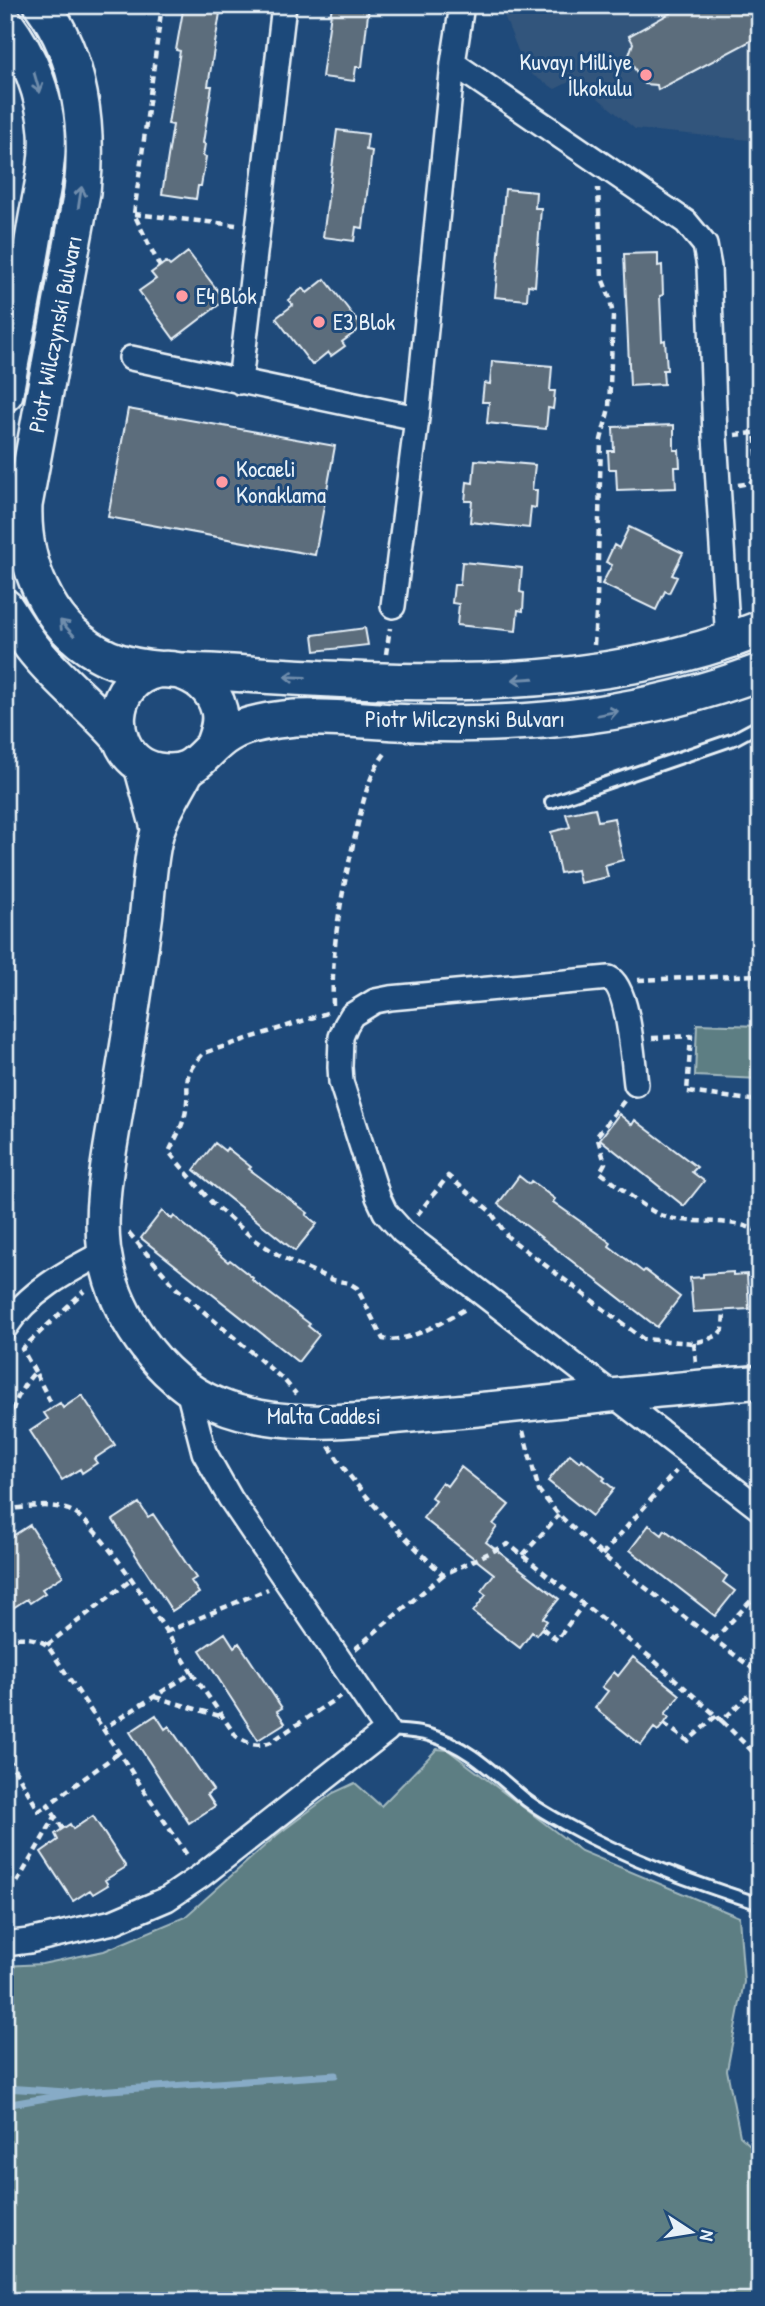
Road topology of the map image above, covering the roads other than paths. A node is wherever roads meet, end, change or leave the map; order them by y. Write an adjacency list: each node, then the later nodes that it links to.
1 (284, 5): 7 (street)
2 (462, 5): 5 (street)
3 (48, 10): 14 (main road, Piotr Wilczynski Bulvarı, one-way to 3)
4 (5, 23): 8 (main road, Piotr Wilczynski Bulvarı, one-way to 8)
5 (453, 62): 9 (street); 13 (street)
6 (131, 358): 7 (street)
7 (240, 382): 9 (street)
8 (5, 393)
9 (417, 418): 10 (street)
10 (393, 606)
11 (5, 607): 17 (main road)
12 (760, 629): 13 (main road, Piotr Wilczynski Bulvarı)
13 (728, 641): 14 (main road, Piotr Wilczynski Bulvarı, one-way to 14)
14 (171, 669): 17 (main road, Piotr Wilczynski Bulvarı); 18 (main road, Piotr Wilczynski Bulvarı)
15 (760, 672): 18 (main road, Piotr Wilczynski Bulvarı, one-way to 15)
16 (760, 725): 19 (lane)
17 (130, 751): 18 (main road, Piotr Wilczynski Bulvarı); 20 (main road, Malta Caddesi)
18 (201, 757): 20 (main road, Malta Caddesi)
19 (551, 802)
20 (158, 830): 22 (main road, Malta Caddesi)
21 (636, 1084): 26 (street)
22 (107, 1260): 23 (street); 25 (main road, Malta Caddesi)
23 (5, 1328)
24 (760, 1382): 26 (main road, Malta Caddesi)
25 (188, 1390): 26 (main road, Malta Caddesi); 28 (street)
26 (614, 1396): 27 (street)
27 (760, 1509)
28 (387, 1730): 29 (lane); 30 (street)
29 (760, 1904)
30 (5, 1944)

